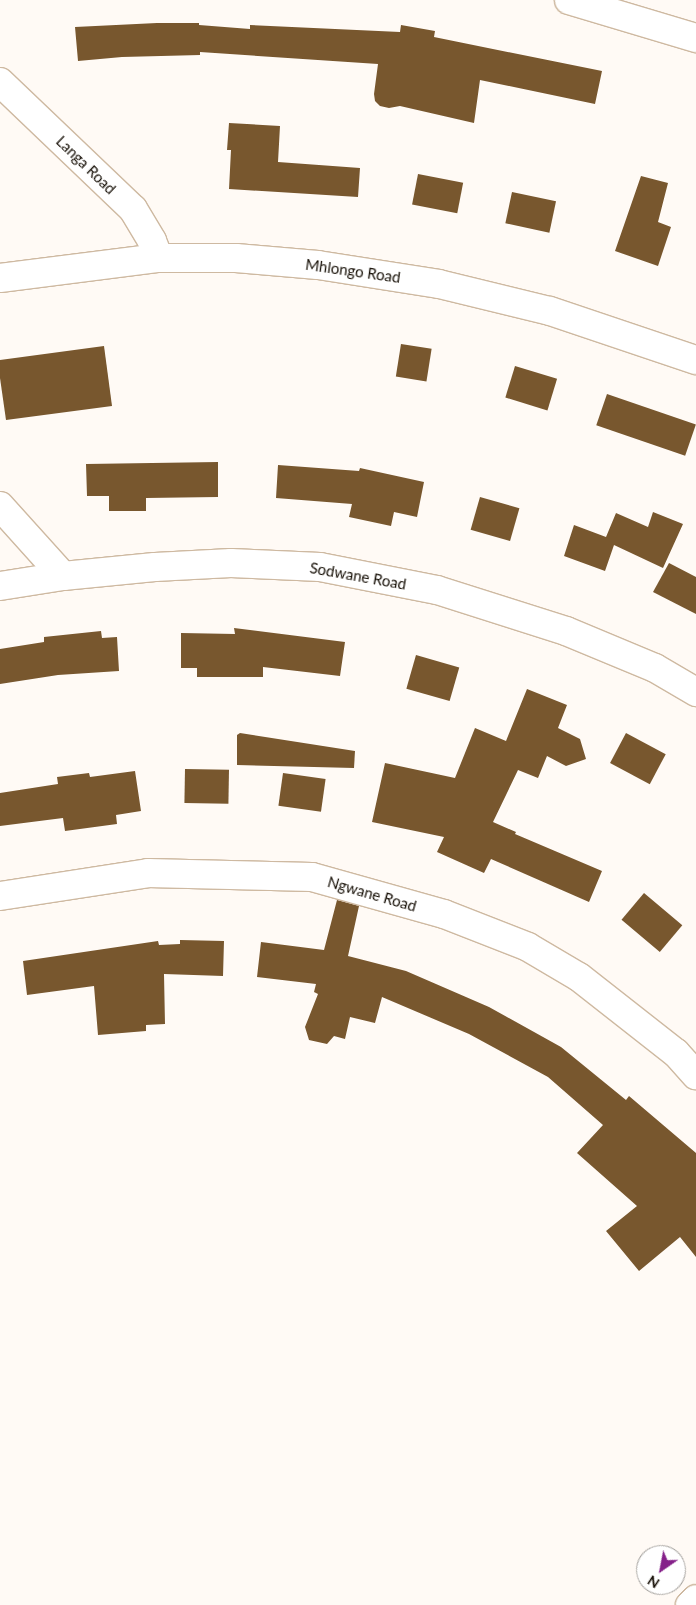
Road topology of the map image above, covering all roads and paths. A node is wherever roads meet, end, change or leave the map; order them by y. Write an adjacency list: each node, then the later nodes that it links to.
1 (569, 0): 2 (street)
2 (696, 38)
3 (0, 82): 4 (street, Langa Road)
4 (159, 258): 5 (street, Mhlongo Road); 6 (street, Mhlongo Road)
5 (0, 278)
6 (696, 360)
7 (0, 506): 8 (street)
8 (63, 576): 9 (street, Sodwane Road); 10 (street, Sodwane Road)
9 (0, 586)
10 (696, 692)
11 (0, 896): 12 (street, Ngwane Road)
12 (696, 1075)
13 (696, 1599): 14 (street)
14 (690, 1605)

